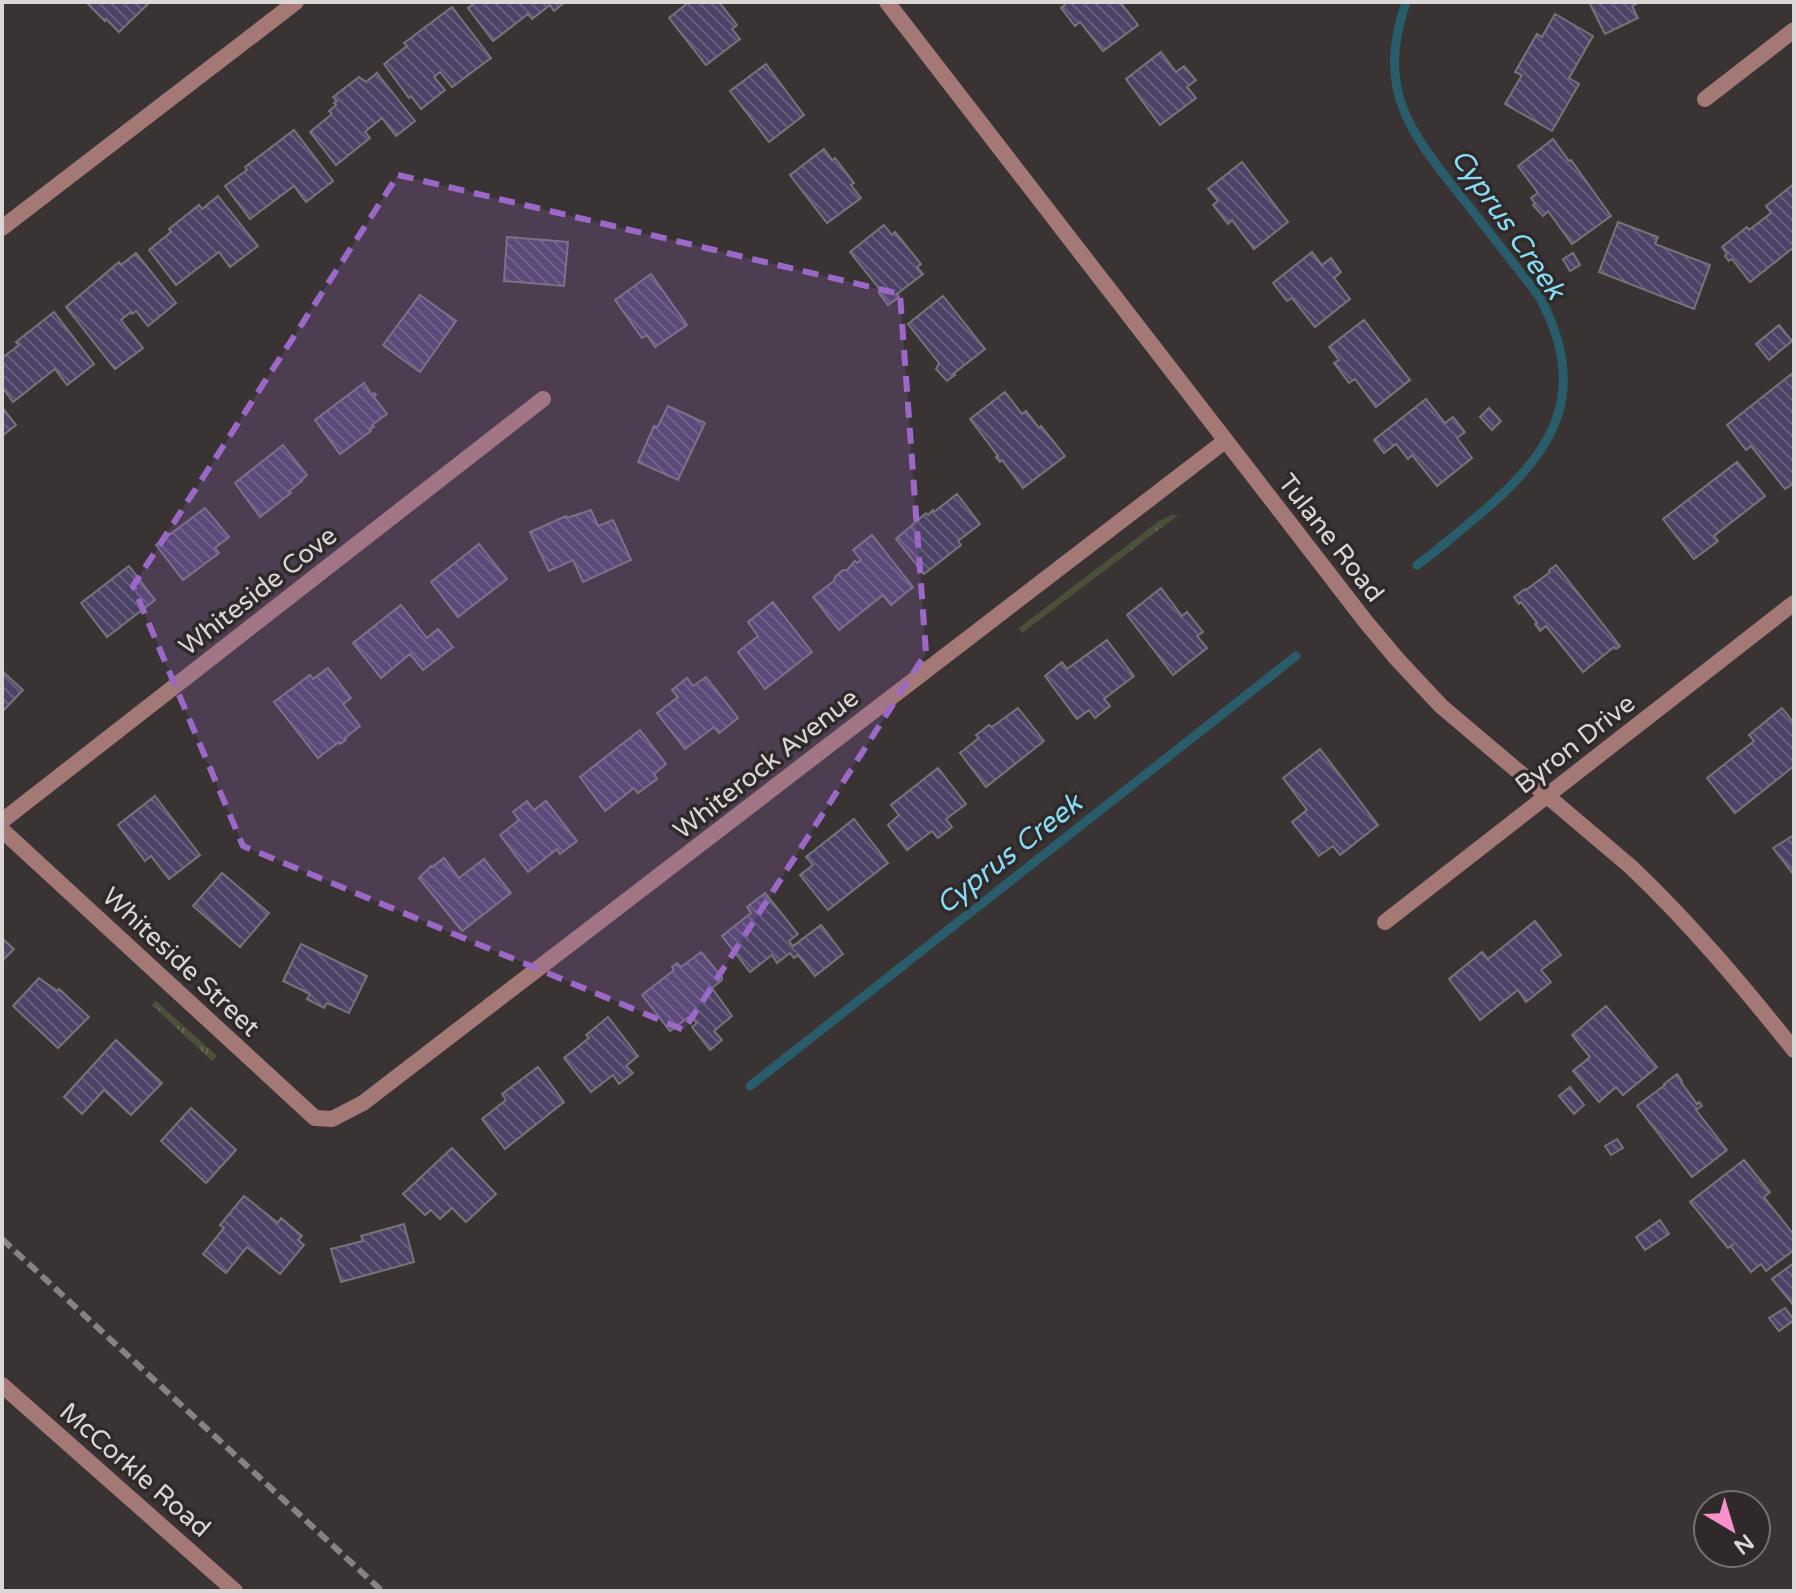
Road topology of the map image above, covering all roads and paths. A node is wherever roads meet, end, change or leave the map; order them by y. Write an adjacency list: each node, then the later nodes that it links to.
1 (887, 2): 7 (street, Tulane Road)
2 (284, 5): 5 (street)
3 (1794, 30): 4 (street)
4 (1705, 99)
5 (2, 228)
6 (543, 399): 10 (street, Whiteside Cove)
7 (1225, 441): 9 (street, Tulane Road); 14 (street, Whiterock Avenue)
8 (1794, 603): 9 (street, Byron Drive)
9 (1547, 797): 12 (street, Byron Drive); 13 (street, Tulane Road)
10 (2, 821)
11 (2, 830): 14 (street, Whiteside Street)
12 (1385, 922)
13 (1794, 1050)
14 (332, 1119)
15 (2, 1385): 16 (street, McCorkle Road)
16 (226, 1588)

